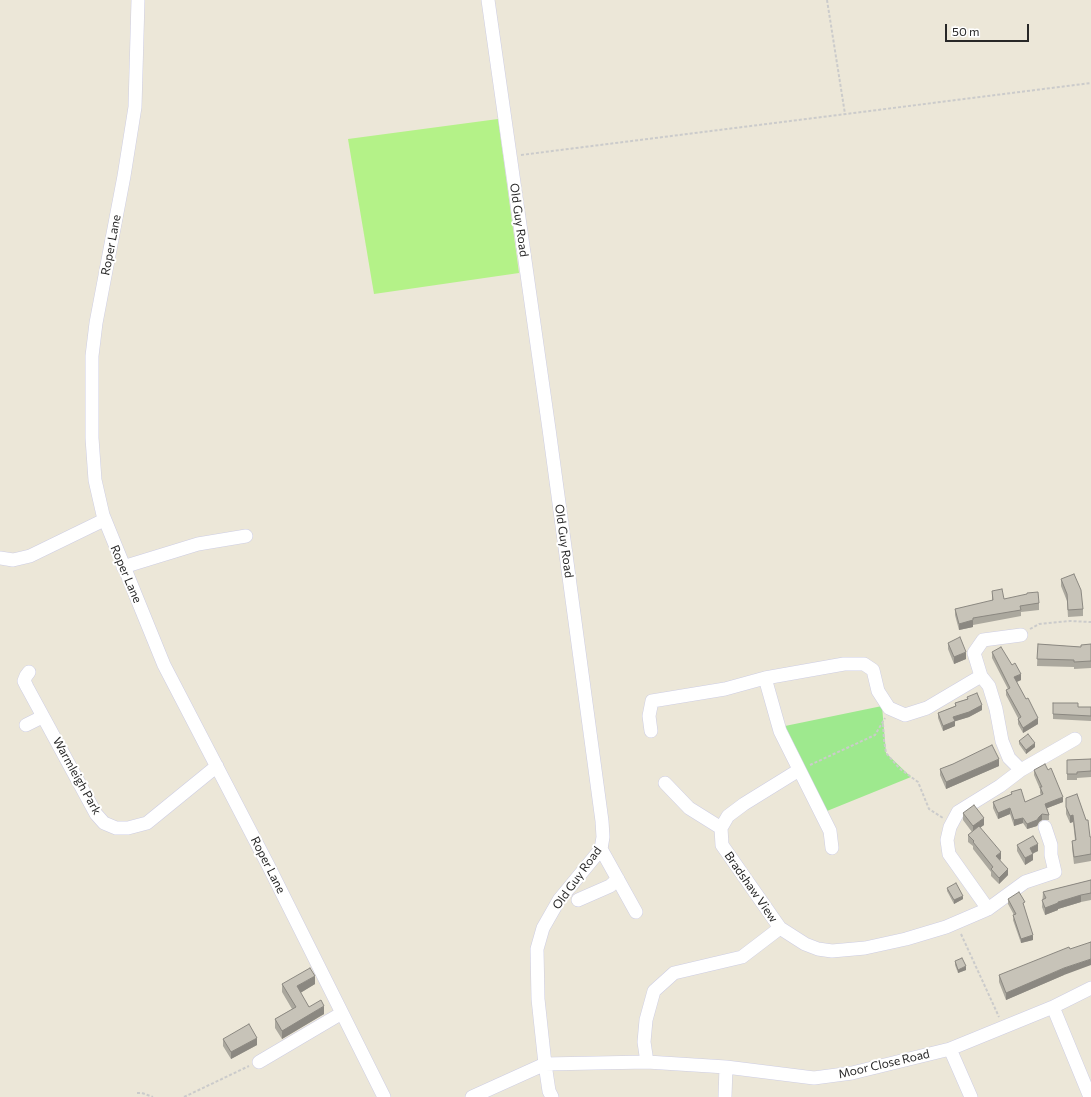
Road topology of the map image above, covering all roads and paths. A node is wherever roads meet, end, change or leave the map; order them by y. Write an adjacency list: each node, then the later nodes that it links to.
1 (138, 0): 7 (street, Roper Lane)
2 (488, 0): 6 (street, Old Guy Road)
3 (827, 0): 5 (path)
4 (1091, 83): 5 (path)
5 (846, 114): 6 (path)
6 (509, 157): 30 (street, Old Guy Road)
7 (104, 520): 9 (street); 10 (street, Roper Lane)
8 (246, 536): 10 (street)
9 (0, 558)
10 (123, 567): 22 (street, Roper Lane)
11 (1091, 622): 12 (path)
12 (1020, 635): 14 (street)
13 (30, 672): 17 (street, Warmleigh Park)
14 (980, 676): 16 (street); 24 (street)
15 (765, 678): 16 (street); 20 (street); 23 (street)
16 (889, 708): 18 (path)
17 (42, 717): 19 (street); 22 (street, Warmleigh Park)
18 (883, 724): 23 (path); 26 (path)
19 (26, 725)
20 (651, 731)
21 (1075, 739): 24 (street)
22 (217, 766): 39 (street, Roper Lane)
23 (799, 770): 28 (street); 29 (street)
24 (1021, 770): 26 (street)
25 (665, 783): 28 (street)
26 (953, 821): 33 (street)
27 (1045, 827): 33 (street)
28 (721, 828): 36 (street, Bradshaw View)
29 (832, 848)
30 (601, 849): 31 (street); 44 (street, Old Guy Road)
31 (618, 879): 32 (street); 34 (street)
32 (578, 900)
33 (988, 909): 35 (street)
34 (636, 912)
35 (956, 923): 36 (street); 40 (path)
36 (780, 928): 43 (street)
37 (1091, 988): 38 (street, Moor Close Road)
38 (1052, 1007): 40 (street, Moor Close Road); 54 (street)
39 (342, 1013): 42 (street); 49 (street, Roper Lane)
40 (1004, 1027): 41 (street, Moor Close Road)
41 (950, 1049): 45 (street, Moor Close Road); 53 (street)
42 (259, 1062): 48 (path)
43 (647, 1062): 44 (street, Moor Close Road); 45 (street, Moor Close Road)
44 (545, 1064): 50 (street); 51 (street, Old Guy Road)
45 (726, 1067): 52 (street)
46 (137, 1093): 47 (path)
47 (153, 1097)
48 (184, 1097)
49 (384, 1097)
50 (472, 1097)
51 (552, 1097)
52 (725, 1097)
53 (971, 1097)
54 (1090, 1097)

